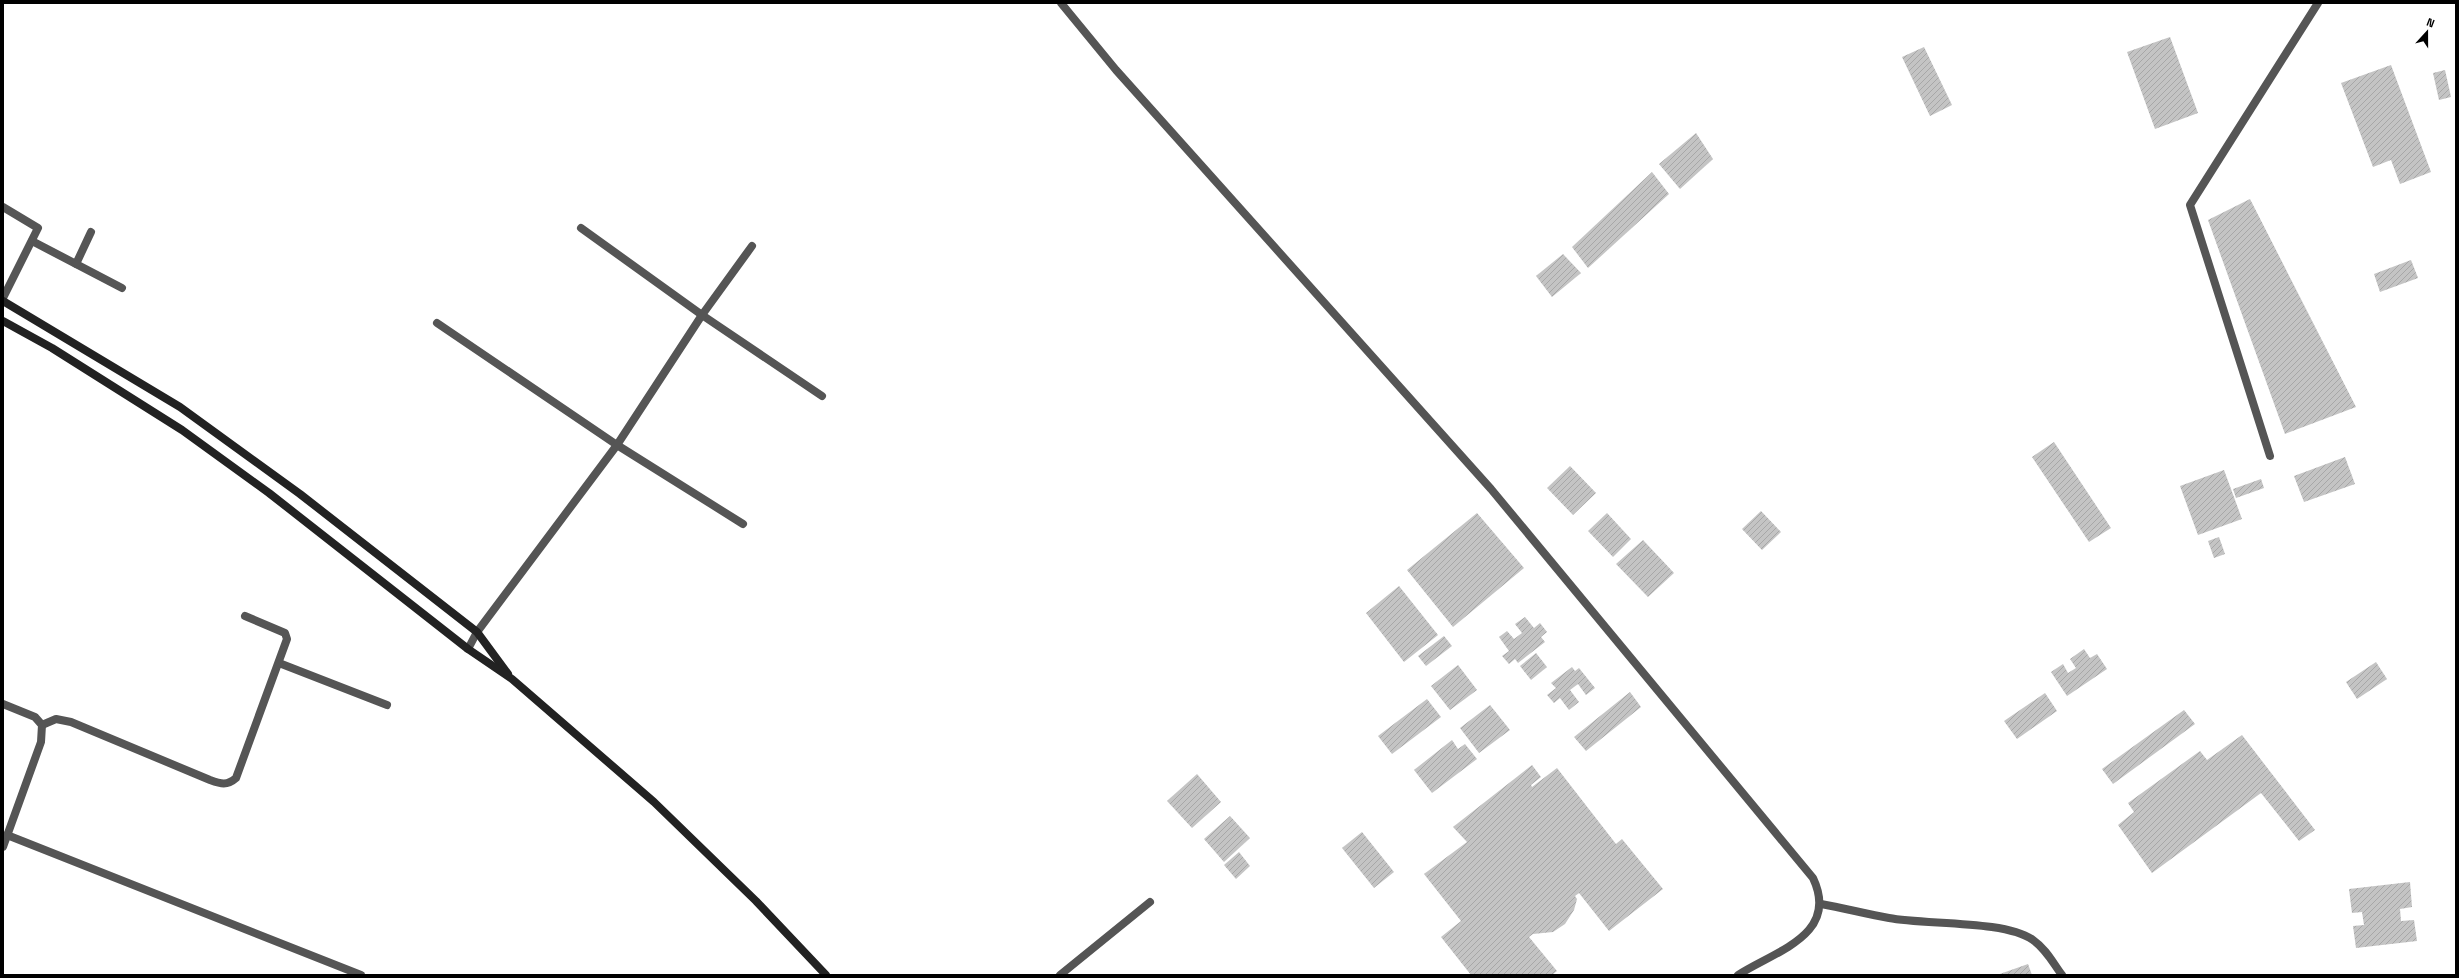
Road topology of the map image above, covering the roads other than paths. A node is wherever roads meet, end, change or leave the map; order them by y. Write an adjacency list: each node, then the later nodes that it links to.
1 (1062, 3): 30 (street)
2 (2318, 3): 17 (street)
3 (3, 207): 6 (street)
4 (580, 228): 12 (street)
5 (91, 232): 8 (street)
6 (32, 241): 8 (street); 10 (street)
7 (752, 246): 12 (street)
8 (76, 264): 9 (street)
9 (122, 288)
10 (3, 298)
11 (3, 302): 20 (main road)
12 (702, 315): 15 (street); 16 (street)
13 (3, 321): 21 (main road)
14 (437, 323): 16 (street)
15 (822, 396)
16 (617, 445): 18 (street); 20 (street)
17 (2270, 456)
18 (743, 524)
19 (245, 616): 22 (street)
20 (477, 632): 21 (street); 23 (main road)
21 (468, 649): 23 (main road)
22 (279, 664): 25 (street); 26 (street)
23 (512, 679): 32 (main road)
24 (3, 704): 26 (street)
25 (387, 705)
26 (42, 725): 27 (street)
27 (7, 835): 28 (street); 31 (street)
28 (3, 847)
29 (1150, 902): 33 (street)
30 (1821, 904): 34 (street); 35 (street)
31 (361, 975)
32 (826, 975)
33 (1060, 975)
34 (1738, 975)
35 (2062, 975)

